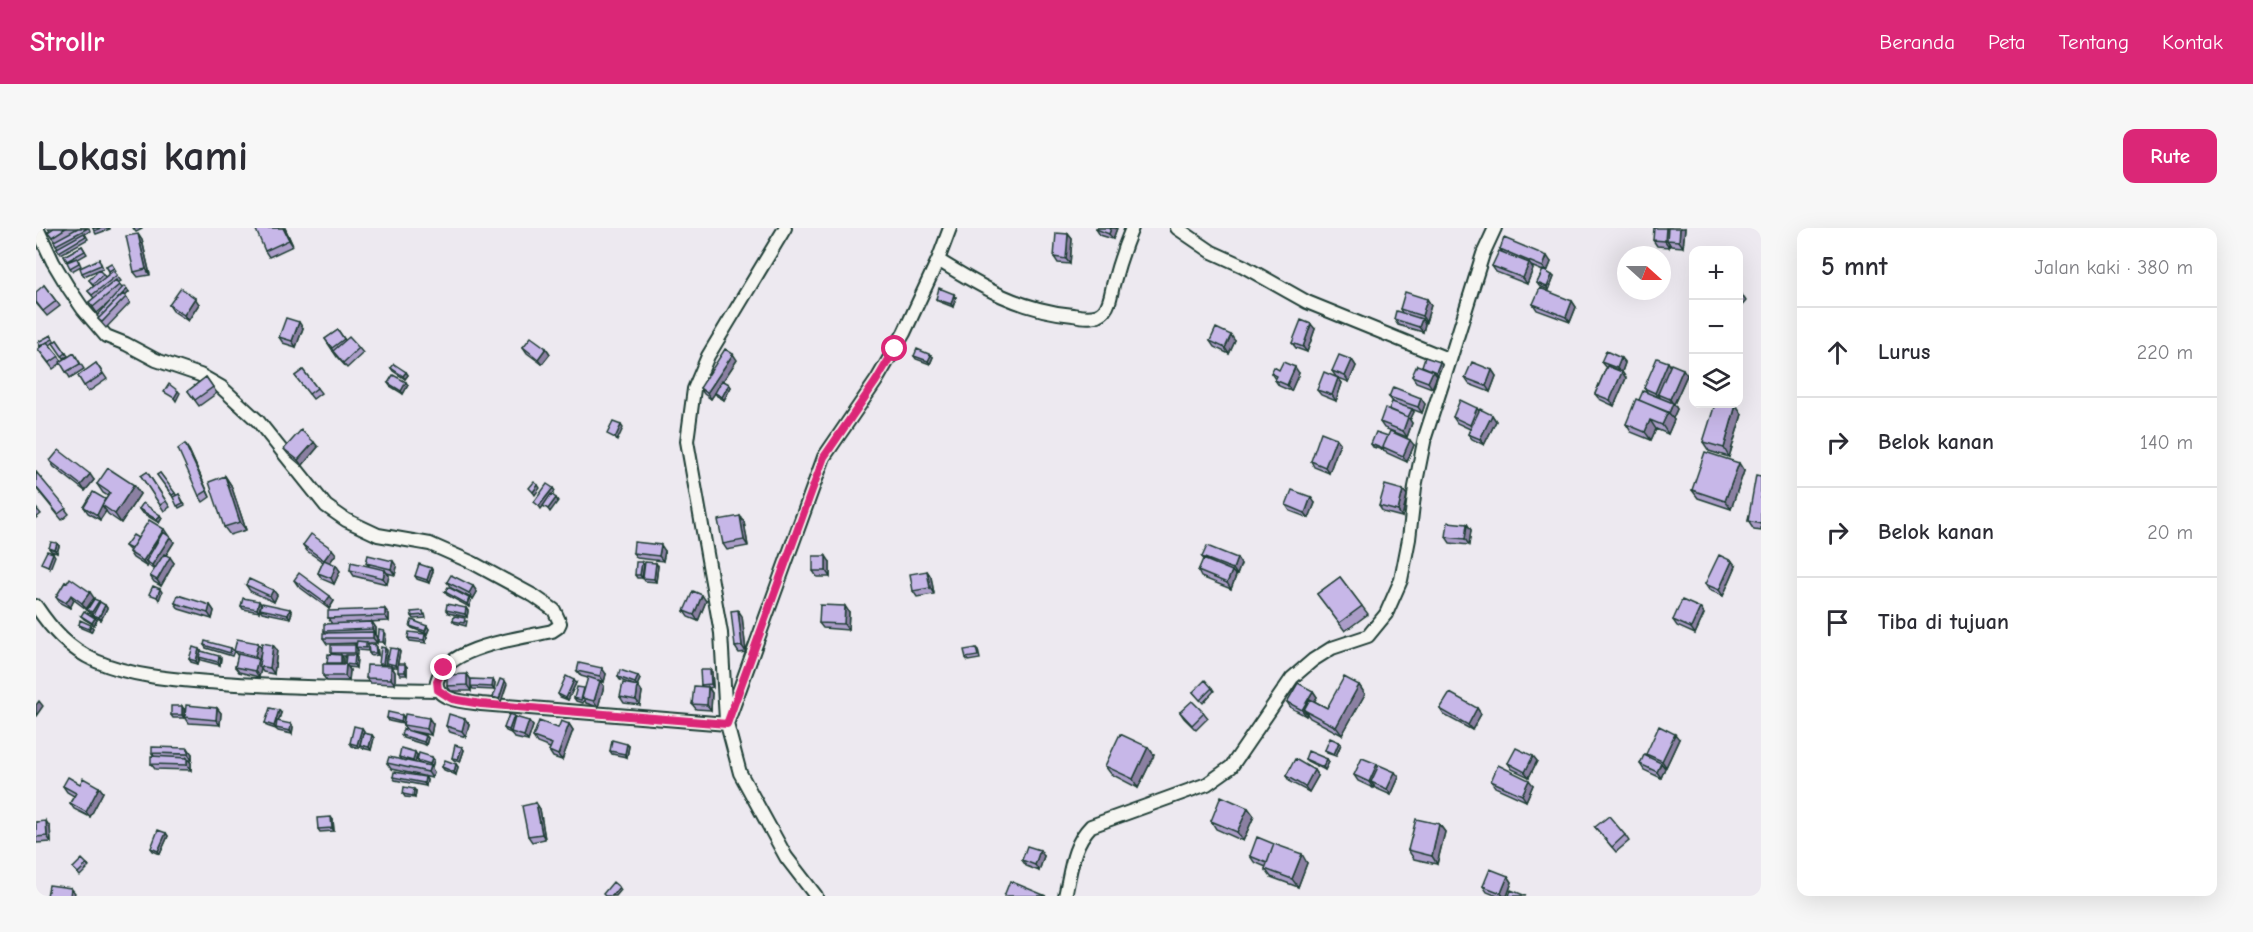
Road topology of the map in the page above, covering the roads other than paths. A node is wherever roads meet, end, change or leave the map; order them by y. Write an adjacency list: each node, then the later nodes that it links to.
1 (37, 228): 10 (street)
2 (785, 228): 11 (street)
3 (950, 228): 7 (street)
4 (1132, 228): 7 (street)
5 (1177, 228): 8 (street)
6 (1495, 228): 8 (street)
7 (938, 260): 11 (street)
8 (1450, 360): 13 (street)
9 (36, 606): 10 (street)
10 (438, 690): 11 (street)
11 (727, 724): 12 (street)
12 (816, 896)
13 (1065, 896)

